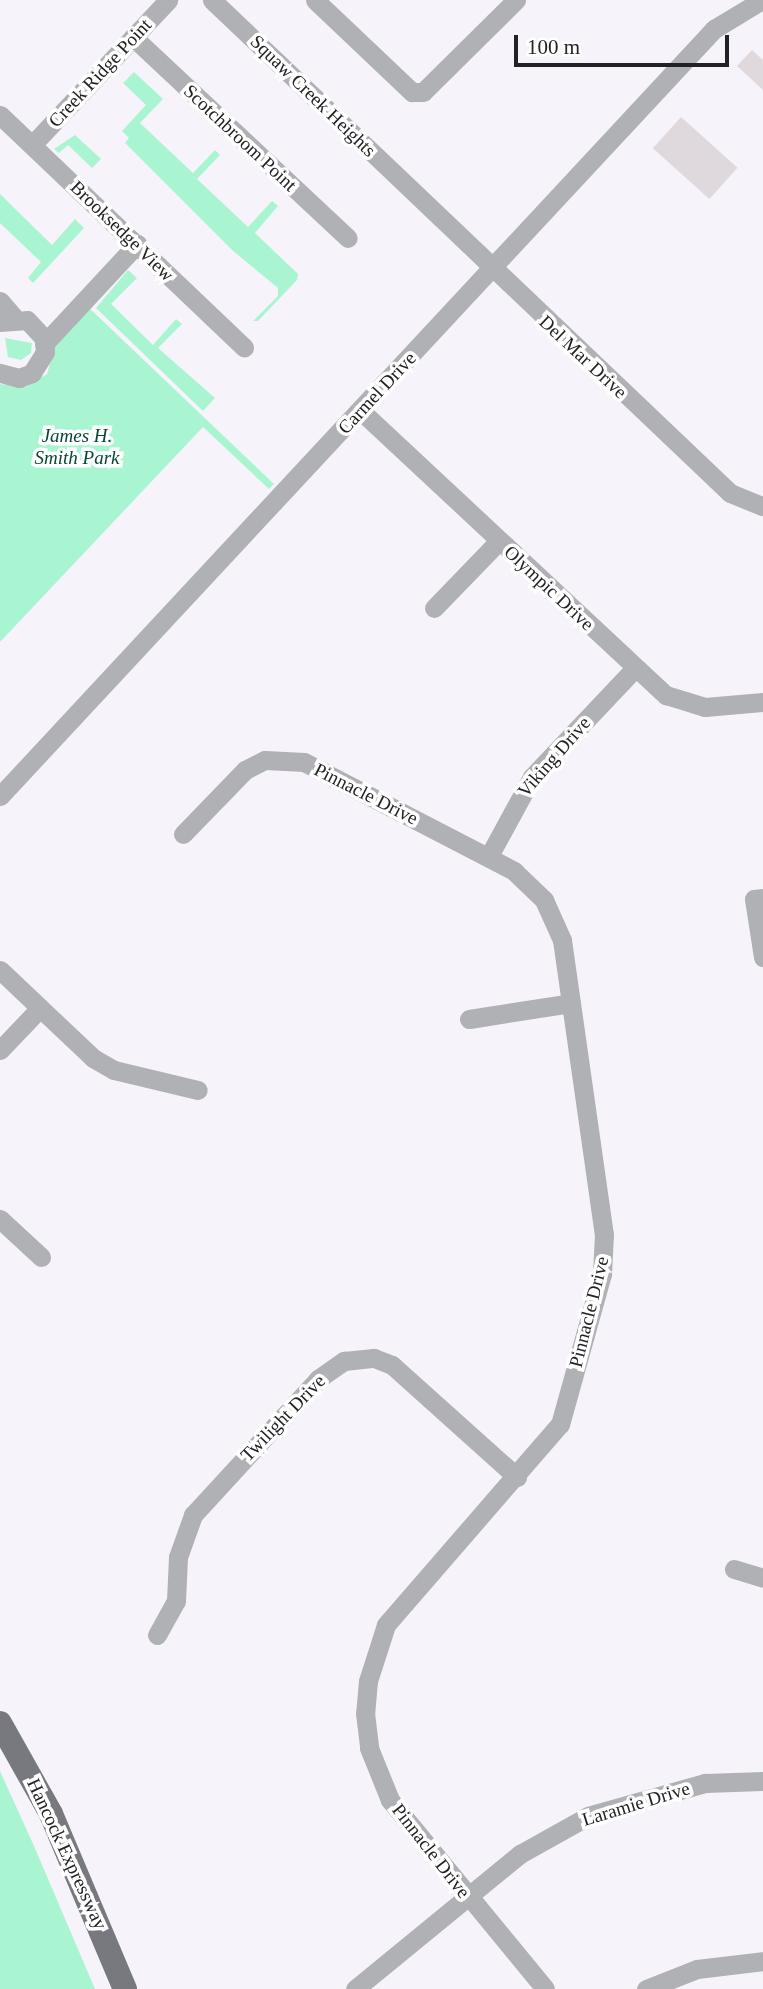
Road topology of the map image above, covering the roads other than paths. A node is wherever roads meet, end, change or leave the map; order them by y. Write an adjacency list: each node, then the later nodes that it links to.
1 (168, 0): 6 (street, Creek Ridge Point)
2 (212, 0): 9 (street, Squaw Creek Heights)
3 (315, 0): 4 (street)
4 (516, 0)
5 (761, 0): 12 (street, Carmel Drive)
6 (133, 37): 8 (street, Creek Ridge Point); 10 (street, Scotchbroom Point)
7 (0, 115): 8 (street, Brooksedge View)
8 (32, 145): 11 (street, Brooksedge View)
9 (412, 193): 12 (street, Del Mar Drive)
10 (348, 238)
11 (136, 244): 15 (street); 16 (street, Brooksedge View)
12 (492, 271): 18 (street, Carmel Drive); 19 (street, Del Mar Drive)
13 (0, 301): 14 (street)
14 (7, 320): 15 (street)
15 (40, 336): 17 (street)
16 (244, 347)
17 (0, 373)
18 (361, 411): 20 (street, Olympic Drive); 24 (street, Carmel Drive)
19 (763, 506)
20 (499, 541): 21 (street); 22 (street, Olympic Drive)
21 (435, 608)
22 (635, 668): 23 (street, Olympic Drive); 26 (street, Viking Drive)
23 (763, 702)
24 (0, 796)
25 (183, 834): 26 (street, Pinnacle Drive)
26 (489, 856): 30 (street, Pinnacle Drive)
27 (759, 899): 28 (street)
28 (763, 957)
29 (0, 970): 31 (street)
30 (571, 1003): 32 (street); 37 (street, Pinnacle Drive)
31 (40, 1008): 33 (street); 34 (street)
32 (469, 1019)
33 (0, 1050)
34 (198, 1090)
35 (0, 1219): 36 (street)
36 (41, 1257)
37 (517, 1478): 40 (street, Twilight Drive); 43 (street, Pinnacle Drive)
38 (734, 1569): 39 (street)
39 (763, 1578)
40 (157, 1635)
41 (0, 1723): 45 (main road, Hancock Expressway)
42 (763, 1781): 43 (street, Laramie Drive)
43 (466, 1896): 46 (street, Laramie Drive); 47 (street, Pinnacle Drive)
44 (763, 1961): 48 (street)
45 (125, 1989)
46 (355, 1989)
47 (545, 1989)
48 (646, 1989)

